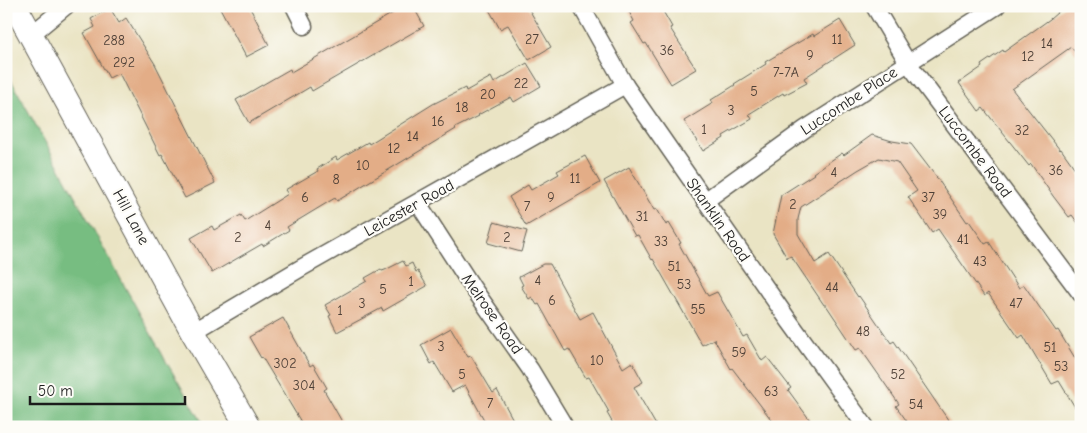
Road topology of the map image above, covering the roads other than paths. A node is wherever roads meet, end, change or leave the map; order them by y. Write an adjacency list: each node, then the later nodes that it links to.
1 (15, 6): 8 (street, Hill Lane)
2 (66, 6): 8 (street)
3 (294, 6): 7 (street)
4 (580, 6): 10 (street, Shanklin Road)
5 (874, 6): 9 (street, Luccombe Road)
6 (997, 6): 9 (street, Luccombe Place)
7 (304, 26)
8 (32, 34): 14 (street, Hill Lane)
9 (908, 63): 11 (street, Luccombe Place); 13 (street, Luccombe Road)
10 (625, 85): 11 (street, Shanklin Road); 12 (street, Leicester Road)
11 (705, 201): 17 (street, Shanklin Road)
12 (418, 203): 14 (street, Leicester Road); 16 (street, Melrose Road)
13 (1081, 294)
14 (193, 332): 15 (street, Hill Lane)
15 (248, 427)
16 (565, 427)
17 (866, 427)

